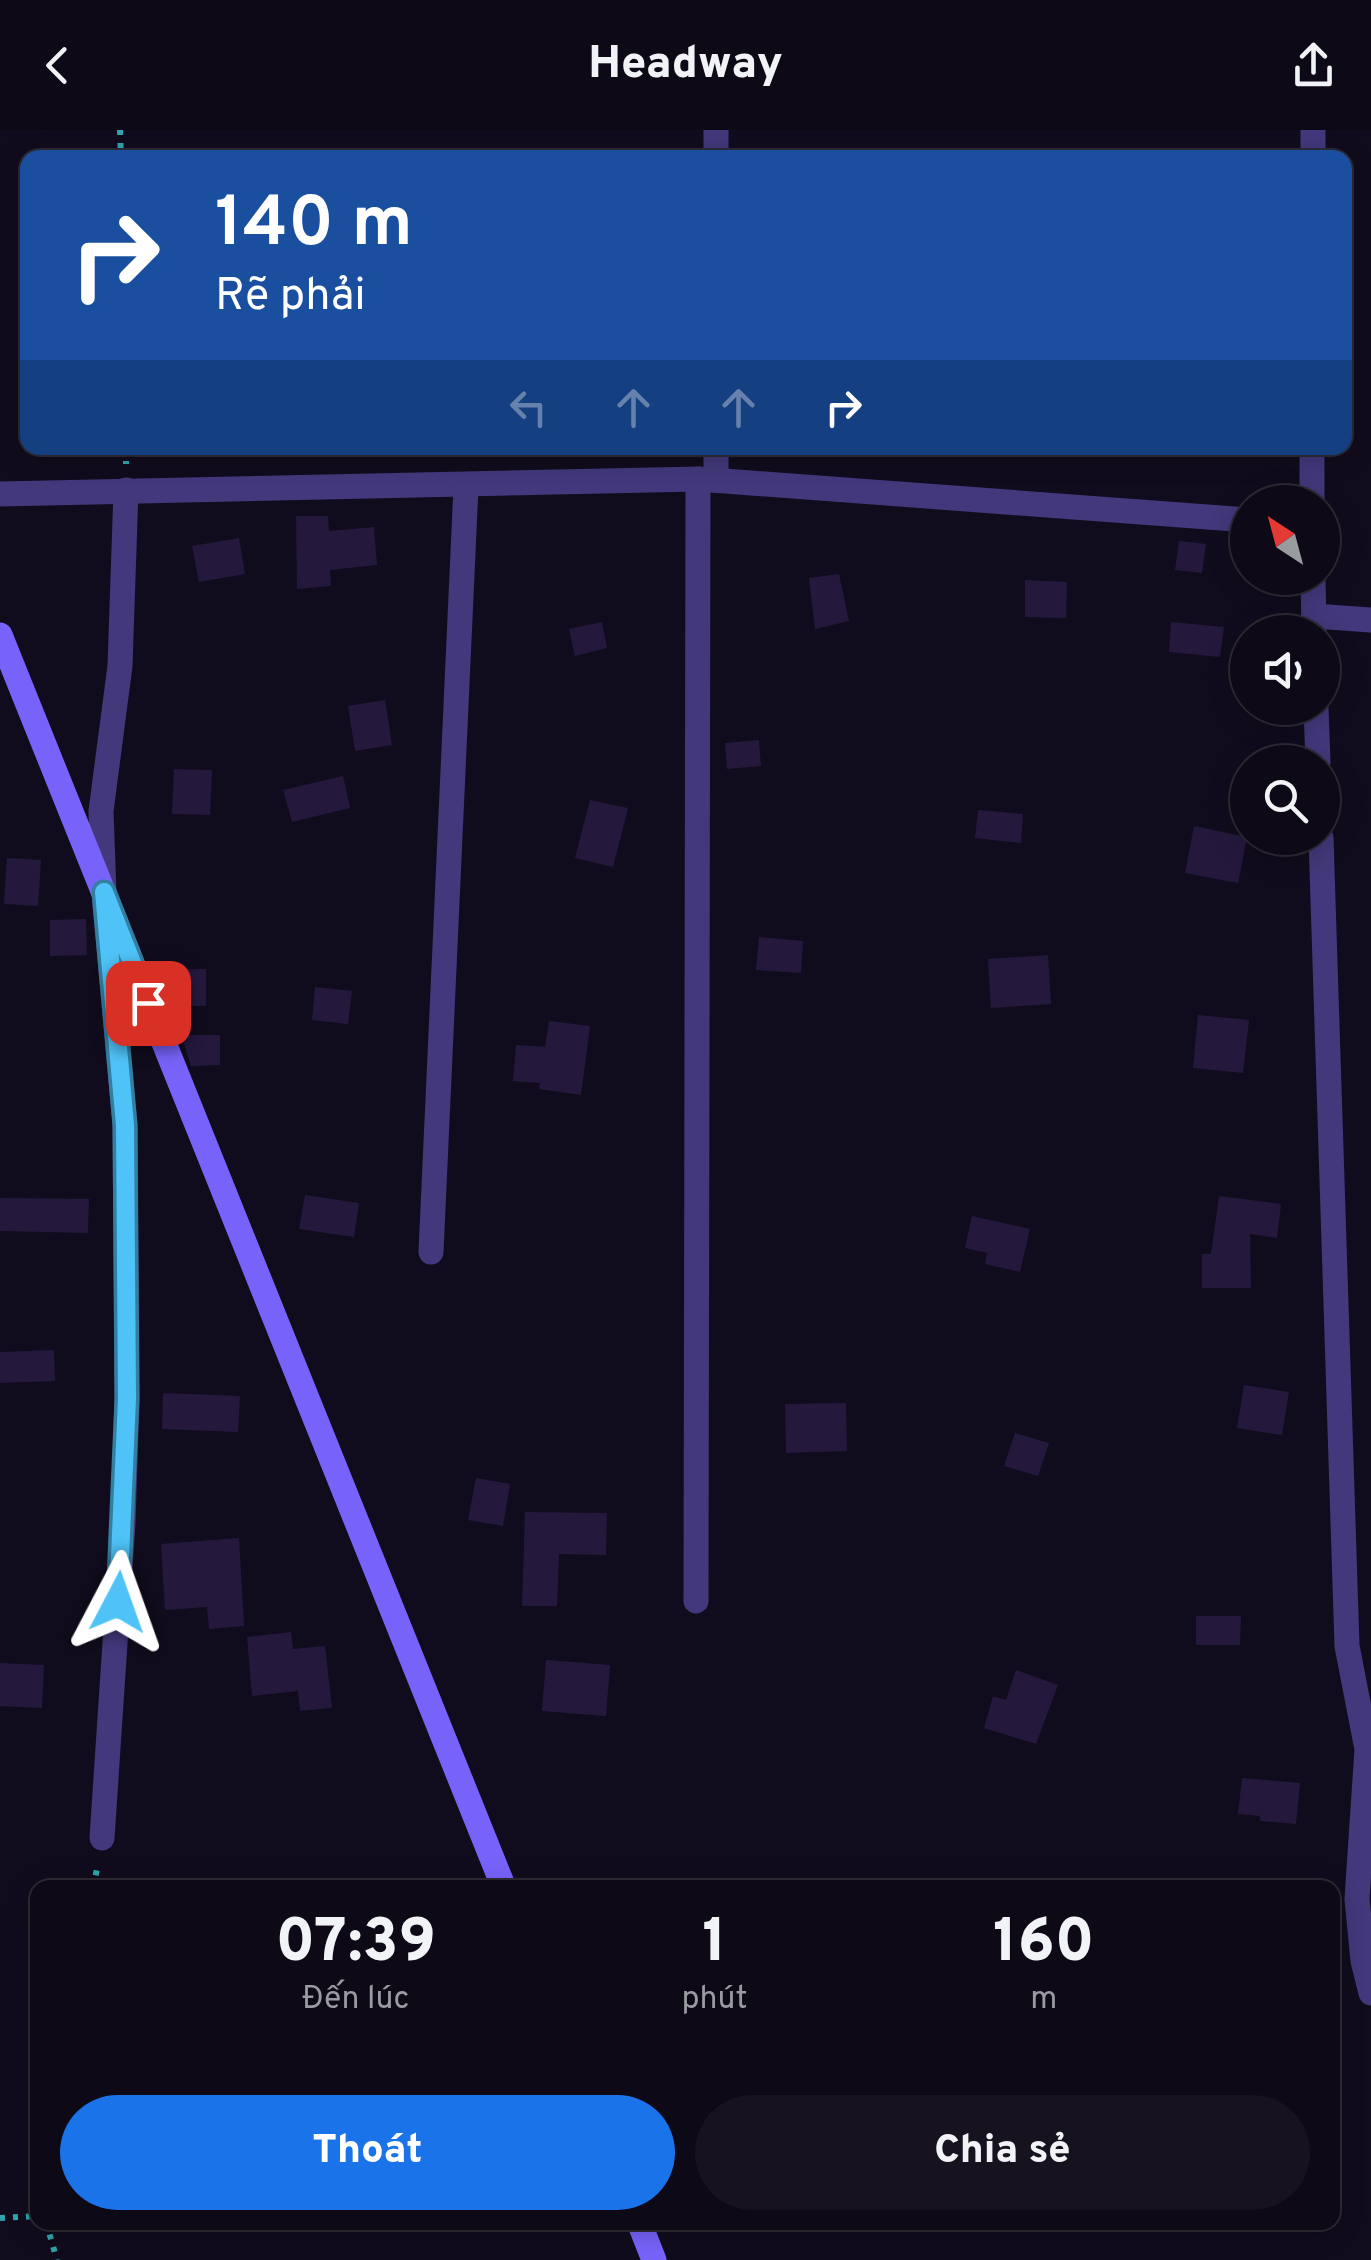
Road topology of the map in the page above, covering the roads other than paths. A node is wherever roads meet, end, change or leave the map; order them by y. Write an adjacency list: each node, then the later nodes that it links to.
1 (714, 455): 3 (street)
2 (1312, 455): 4 (street)
3 (707, 480): 5 (street); 8 (street); 15 (street)
4 (1312, 485)
5 (466, 487): 6 (street); 14 (street)
6 (126, 490): 7 (street); 13 (street)
7 (0, 494)
8 (1230, 519)
9 (1371, 620): 10 (street)
10 (1340, 622)
11 (0, 635): 13 (main road)
12 (1322, 855): 18 (street)
13 (104, 892): 16 (street); 17 (main road)
14 (430, 1252)
15 (696, 1601)
16 (102, 1838)
17 (501, 1880)
18 (1371, 1993)
19 (642, 2230): 20 (main road)
20 (654, 2260)

